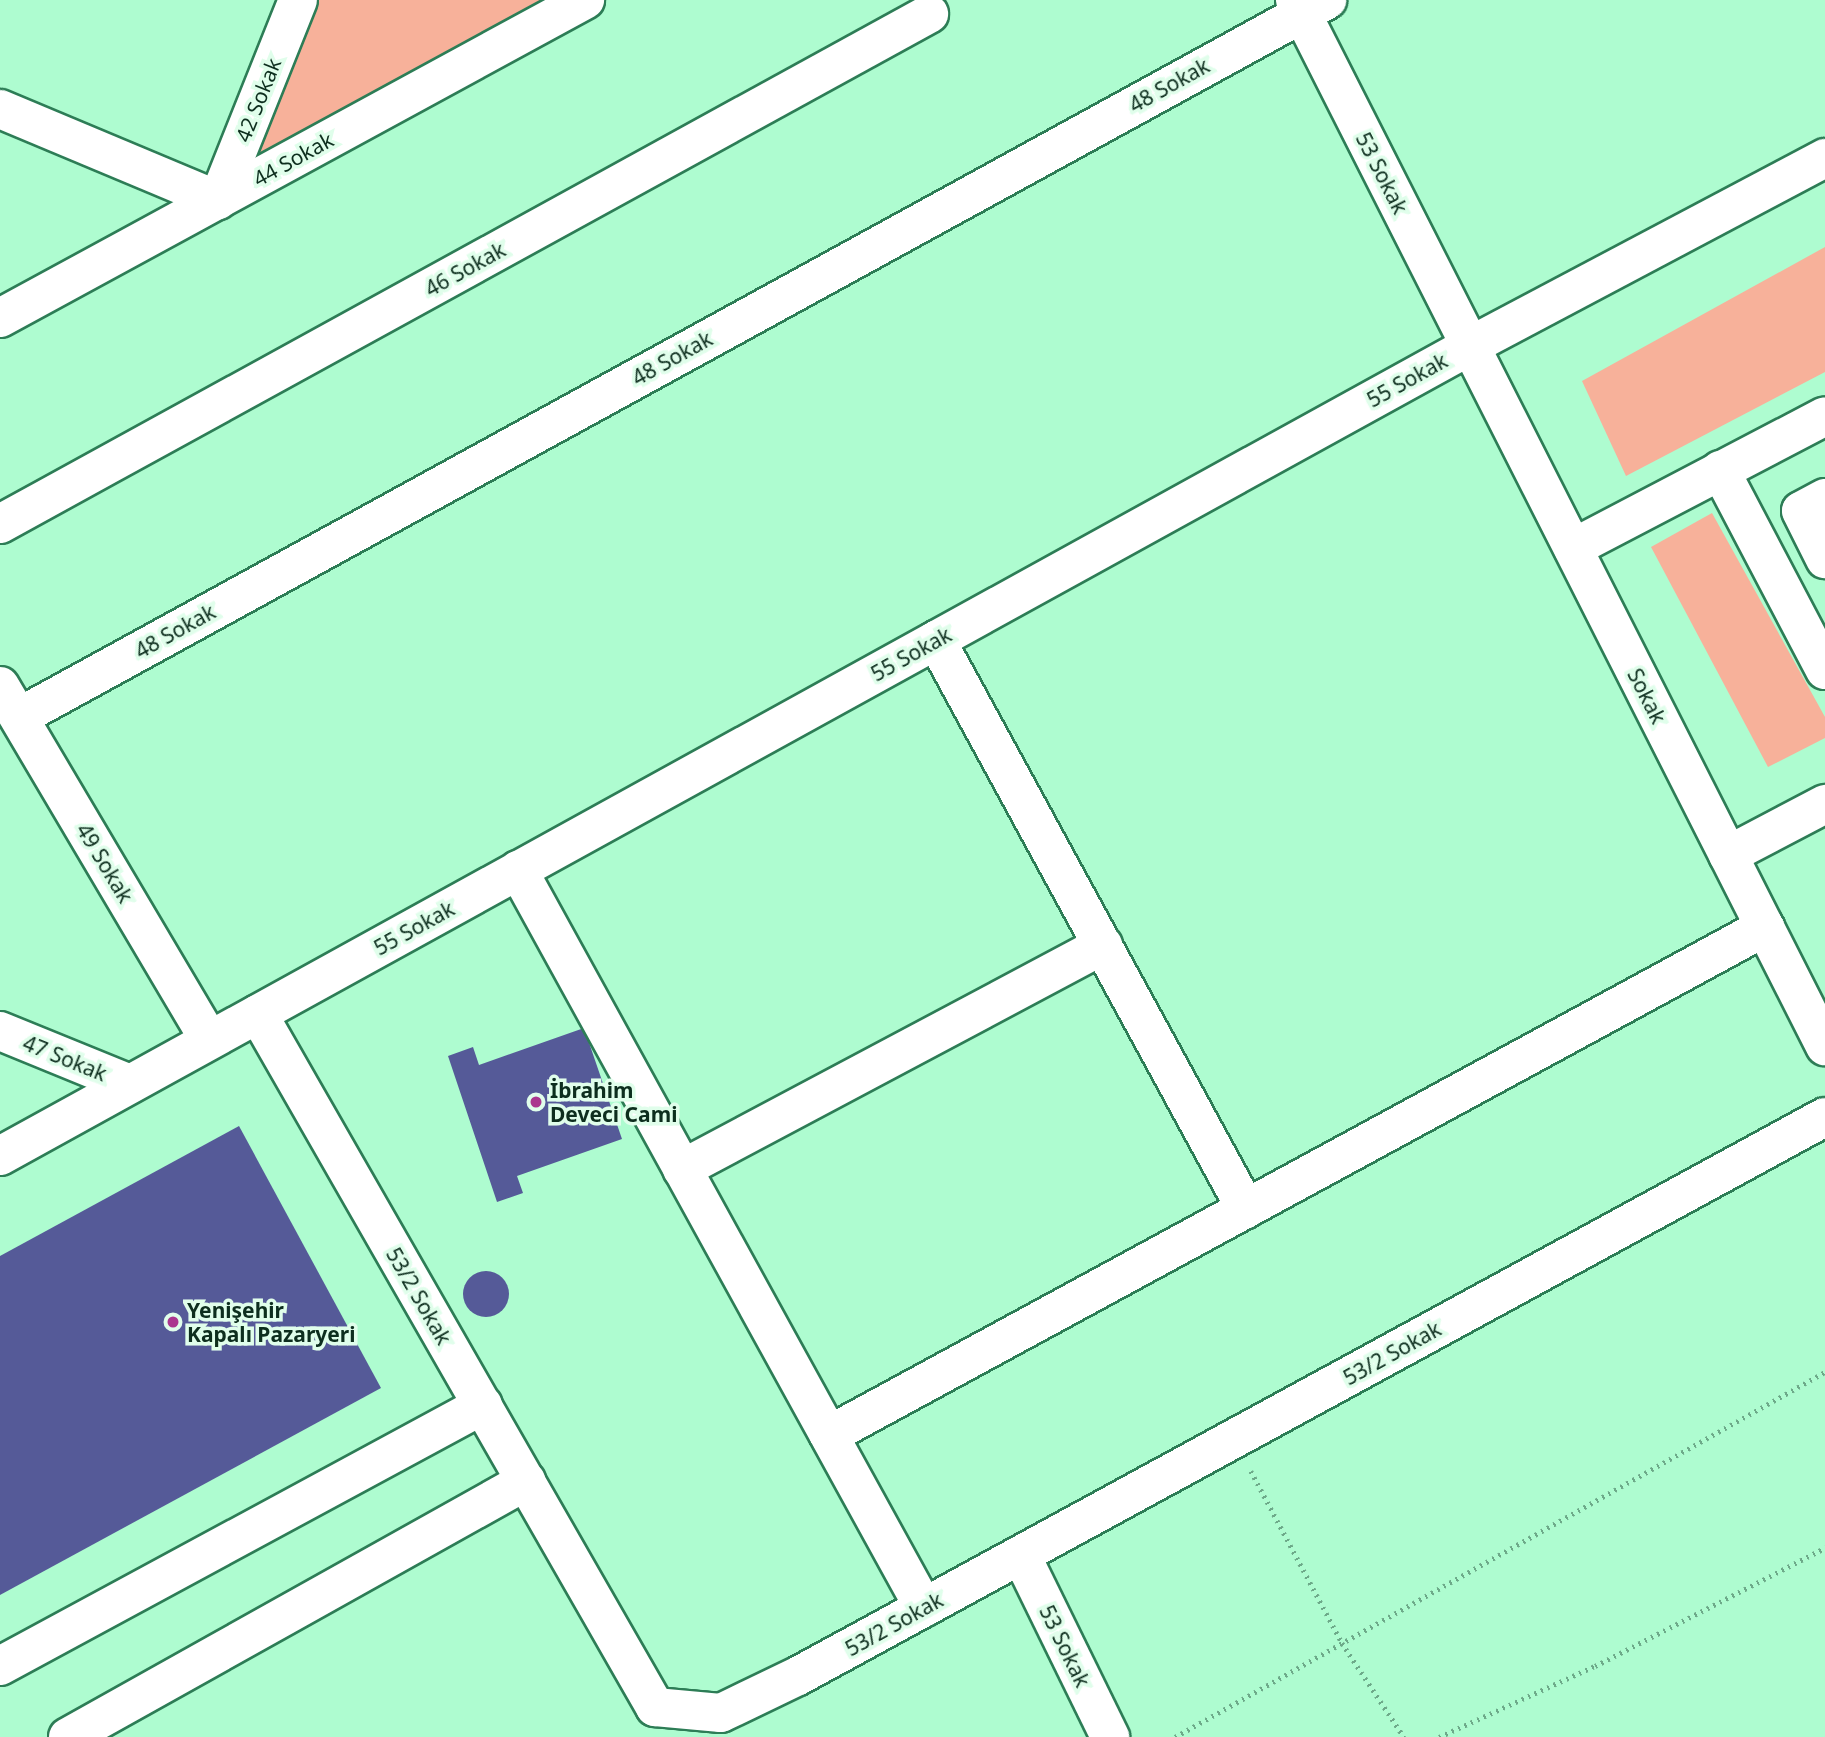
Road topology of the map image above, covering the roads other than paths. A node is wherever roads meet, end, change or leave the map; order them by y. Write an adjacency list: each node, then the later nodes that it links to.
1 (298, 0): 7 (street, 42 Sokak)
2 (585, 0): 7 (street, 44 Sokak)
3 (1307, 4): 9 (street, 53 Sokak); 18 (street, 48 Sokak)
4 (929, 14): 13 (street, 46 Sokak)
5 (0, 109): 7 (street)
6 (1825, 158): 9 (street, 55 Sokak)
7 (218, 200): 8 (street, 44 Sokak)
8 (0, 318)
9 (1470, 346): 14 (street, Sokak); 16 (street, 55 Sokak)
10 (1825, 416): 11 (street)
11 (1720, 470): 14 (street); 17 (street)
12 (1825, 498): 15 (street)
13 (0, 524)
14 (1573, 548): 20 (street, Sokak)
15 (1825, 559)
16 (936, 640): 21 (street, 55 Sokak); 23 (street)
17 (1825, 670)
18 (9, 701): 26 (street, 49 Sokak)
19 (1825, 804): 20 (street)
20 (1728, 855): 22 (street, Sokak)
21 (518, 870): 24 (street, 55 Sokak); 31 (street)
22 (1765, 927): 27 (street, Sokak); 32 (street)
23 (1102, 944): 31 (street); 32 (street)
24 (258, 1014): 26 (street, 55 Sokak); 33 (street, 53/2 Sokak)
25 (0, 1031): 28 (street, 47 Sokak)
26 (209, 1040): 28 (street, 55 Sokak)
27 (1825, 1046)
28 (130, 1084): 30 (street, 55 Sokak)
29 (1825, 1117): 36 (street, 53/2 Sokak)
30 (0, 1156)
31 (682, 1169): 34 (street)
32 (1246, 1209): 34 (street)
33 (482, 1405): 35 (street, 53/2 Sokak); 38 (street)
34 (829, 1435): 37 (street)
35 (526, 1481): 37 (street, 53/2 Sokak); 39 (street)
36 (1021, 1555): 37 (street, 53/2 Sokak); 40 (street, 53 Sokak)
37 (924, 1608)
38 (0, 1666)
39 (68, 1737)
40 (1110, 1737)

